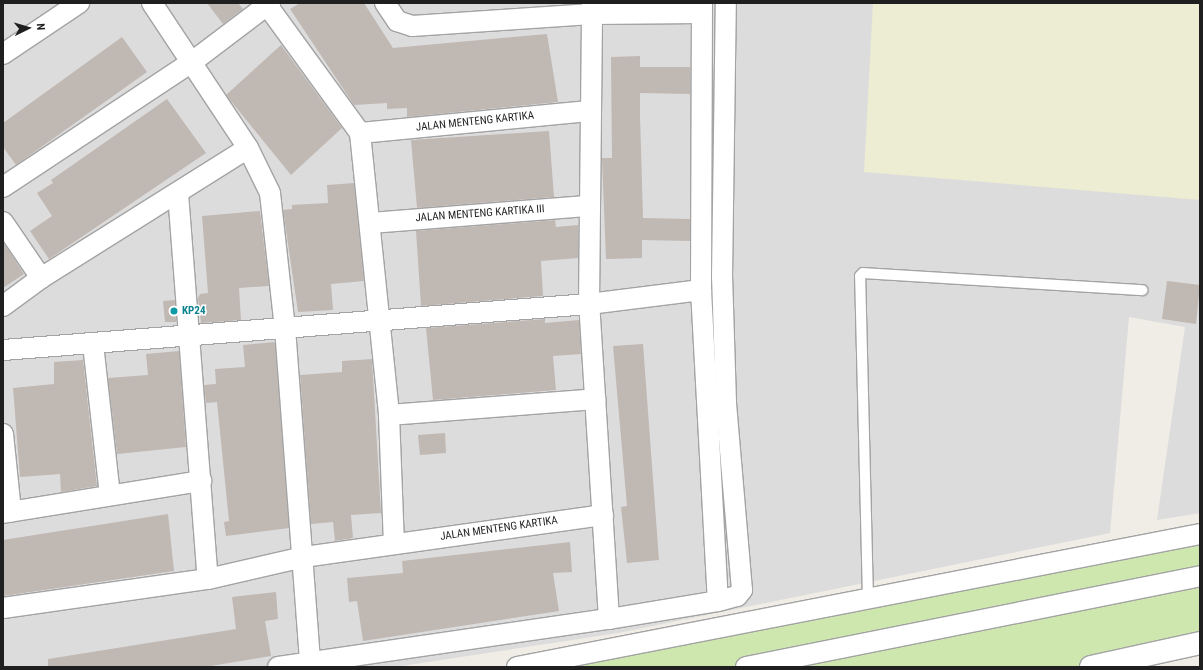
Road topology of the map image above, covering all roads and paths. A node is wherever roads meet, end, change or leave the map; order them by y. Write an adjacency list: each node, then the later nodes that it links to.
1 (79, 3): 9 (street)
2 (152, 3): 10 (street)
3 (385, 3): 8 (street)
4 (726, 3): 42 (street)
5 (269, 4): 10 (street); 12 (street)
6 (592, 8): 7 (street); 8 (street); 11 (street)
7 (702, 8): 20 (street)
8 (492, 12)
9 (3, 54)
10 (192, 62): 13 (street); 14 (street)
11 (589, 111): 12 (street, JALAN MENTENG KARTIKA); 16 (street)
12 (360, 133): 18 (street)
13 (248, 148): 15 (street); 25 (street)
14 (3, 186)
15 (178, 193): 19 (street); 26 (street)
16 (589, 206): 18 (street, JALAN MENTENG KARTIKA III); 22 (street)
17 (3, 222): 19 (street)
18 (371, 223): 24 (street)
19 (41, 278): 23 (street)
20 (701, 290): 22 (street); 42 (street)
21 (1142, 290): 41 (lane)
22 (589, 304): 24 (street); 29 (street)
23 (3, 306)
24 (381, 320): 25 (street); 30 (street)
25 (285, 328): 26 (street); 38 (street)
26 (188, 335): 27 (street); 32 (street)
27 (93, 344): 28 (street); 33 (street)
28 (3, 350)
29 (596, 399): 30 (street); 35 (street)
30 (389, 415): 37 (street)
31 (3, 434): 34 (street)
32 (201, 481): 33 (street); 40 (street)
33 (110, 495): 34 (street)
34 (7, 513)
35 (603, 515): 37 (street, JALAN MENTENG KARTIKA); 44 (street)
36 (1200, 534): 41 (street)
37 (394, 544): 38 (street, JALAN MENTENG KARTIKA)
38 (304, 558): 40 (street, JALAN MENTENG KARTIKA); 46 (street)
39 (1200, 576): 49 (street)
40 (208, 578): 43 (street, JALAN MENTENG KARTIKA)
41 (868, 599): 48 (street)
42 (718, 601): 44 (street)
43 (3, 608)
44 (609, 619): 46 (street)
45 (1200, 643): 50 (street)
46 (310, 661): 47 (street)
47 (278, 667)
48 (517, 667)
49 (746, 667)
50 (1091, 667)

